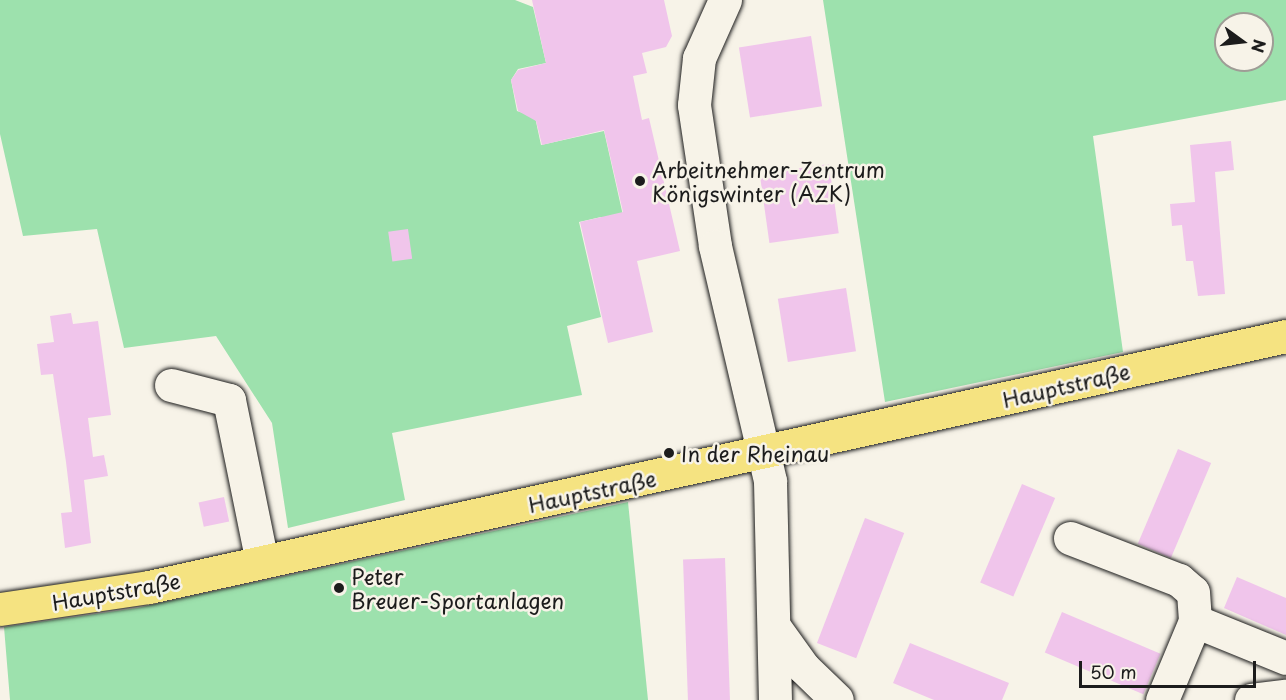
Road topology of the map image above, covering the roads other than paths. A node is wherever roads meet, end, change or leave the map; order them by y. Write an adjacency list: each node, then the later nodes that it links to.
1 (725, 0): 4 (street)
2 (1286, 336): 4 (main road, Hauptstraße)
3 (171, 385): 6 (street)
4 (764, 450): 6 (main road, Hauptstraße); 9 (street)
5 (1070, 538): 8 (street)
6 (262, 562): 7 (main road, Hauptstraße)
7 (0, 609)
8 (1195, 621): 10 (street); 14 (street)
9 (775, 628): 12 (street); 13 (street)
10 (1286, 658)
11 (1286, 696): 15 (street)
12 (775, 700)
13 (837, 700)
14 (1162, 700)
15 (1251, 700)

